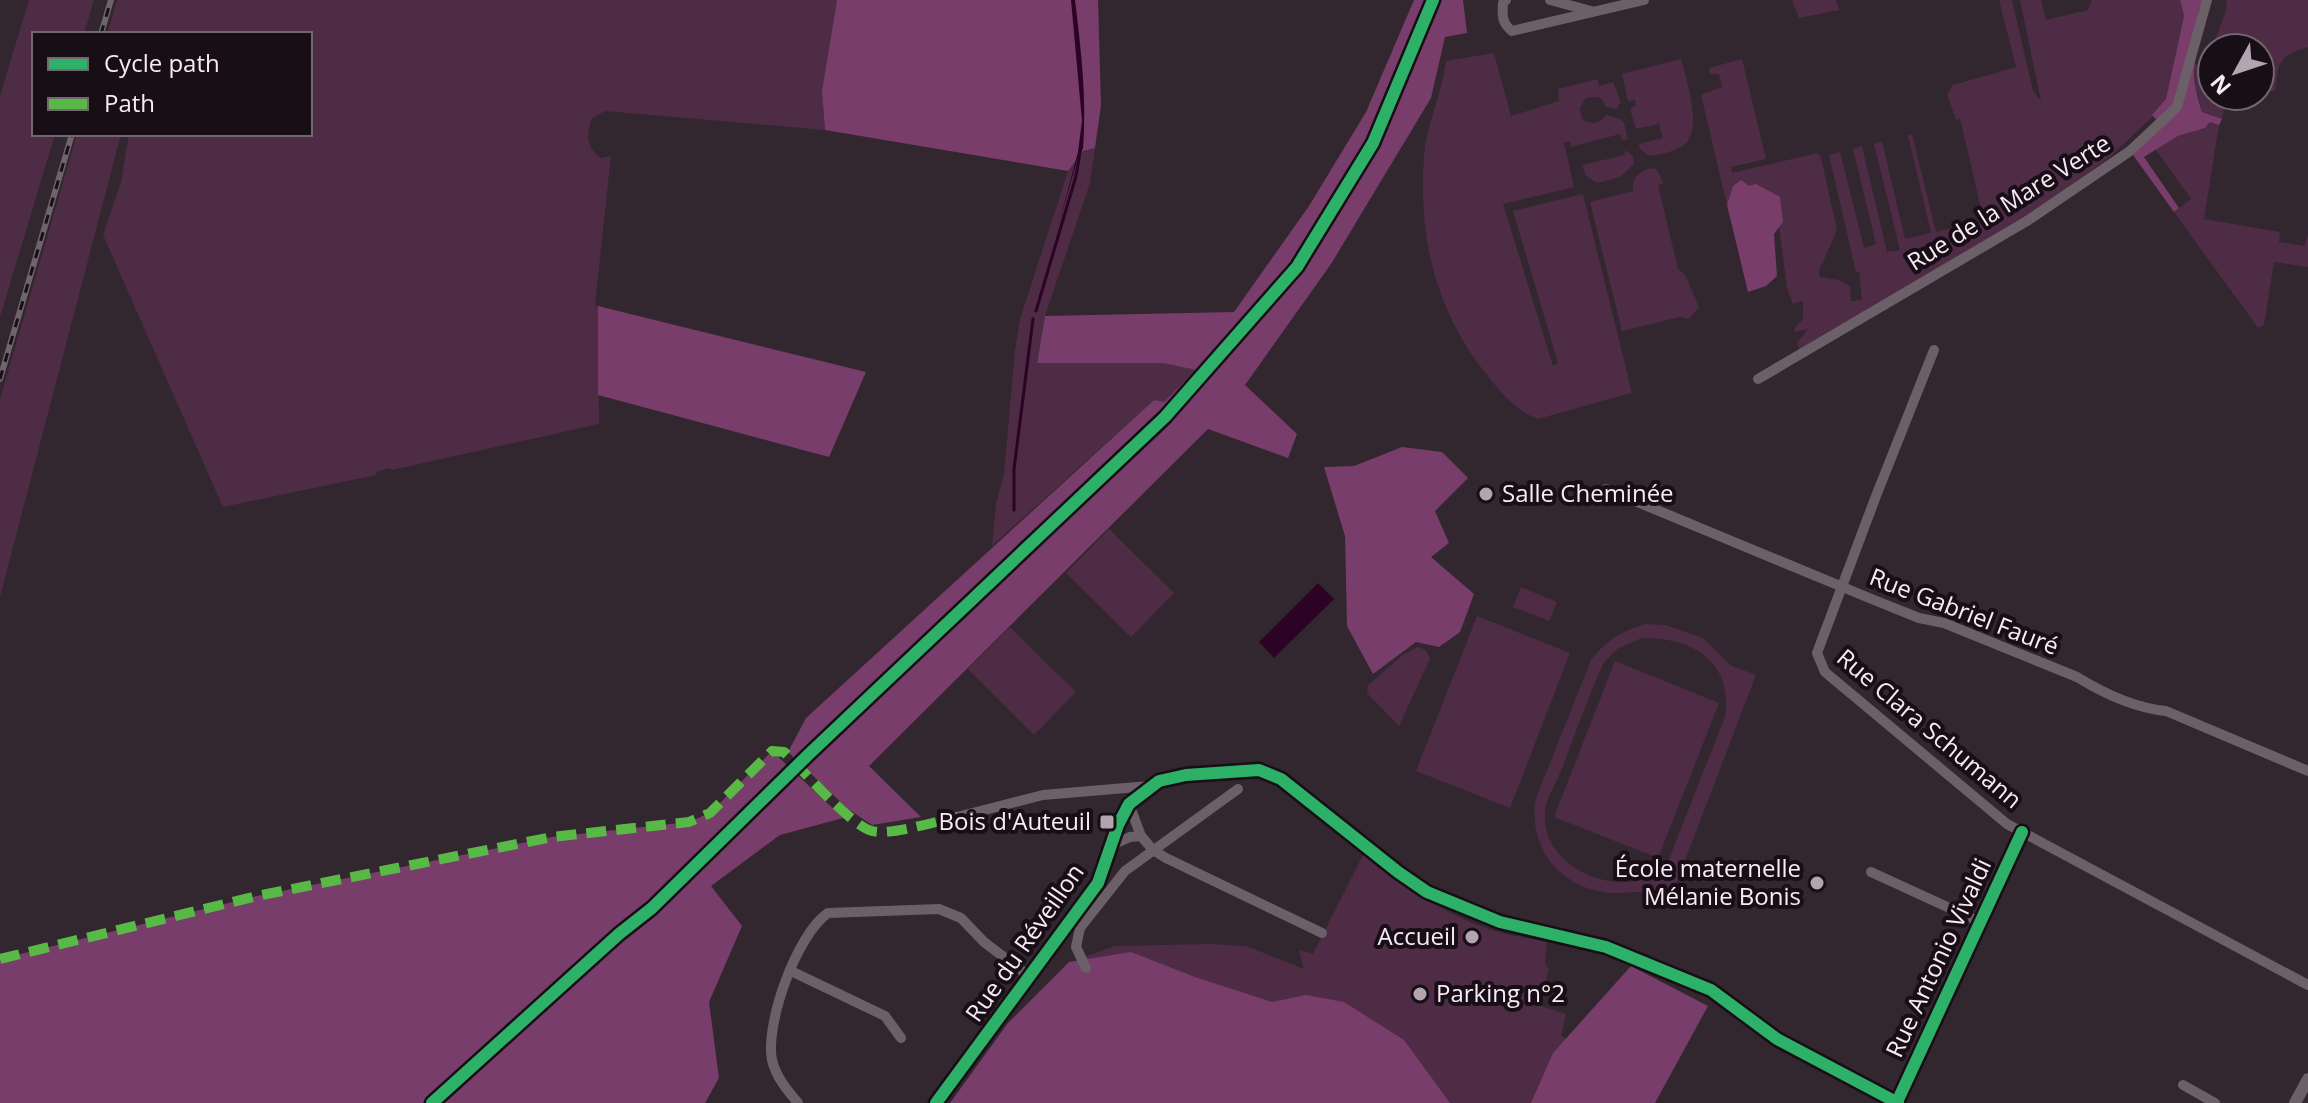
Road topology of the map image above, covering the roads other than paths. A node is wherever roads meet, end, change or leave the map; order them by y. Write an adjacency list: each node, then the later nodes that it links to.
1 (1506, 0): 5 (street)
2 (1550, 0): 5 (street)
3 (1644, 0): 5 (street)
4 (2207, 0): 7 (street, Rue de la Mare Verte)
5 (1591, 11)
6 (1934, 350): 9 (street, Rue Clara Schumann)
7 (1758, 379)
8 (1606, 489): 9 (street, Rue Gabriel Fauré)
9 (1841, 587): 10 (street, Rue Gabriel Fauré); 15 (street, Rue Clara Schumann)
10 (2308, 771)
11 (1149, 786): 13 (street, Rue du Réveillon); 14 (street); 31 (street, Rue du Réveillon)
12 (1238, 789): 18 (street)
13 (1129, 804): 16 (street); 17 (street, Rue du Réveillon)
14 (957, 817)
15 (2022, 832): 20 (street, Rue Antonio Vivaldi); 25 (street, Rue Clara Schumann)
16 (1141, 836): 17 (street); 18 (street)
17 (1112, 845): 24 (street, Rue du Réveillon)
18 (1153, 850): 21 (street); 22 (street)
19 (1871, 872): 20 (street)
20 (1980, 922): 31 (street, Rue Antonio Vivaldi)
21 (1322, 933)
22 (1086, 968)
23 (791, 971): 24 (street); 26 (street); 29 (street)
24 (1030, 977): 30 (street, Rue du Réveillon)
25 (2308, 985)
26 (901, 1038)
27 (2308, 1079): 33 (street)
28 (2183, 1085): 32 (street)
29 (798, 1103)
30 (936, 1103)
31 (1897, 1103)
32 (2215, 1103)
33 (2295, 1103)

